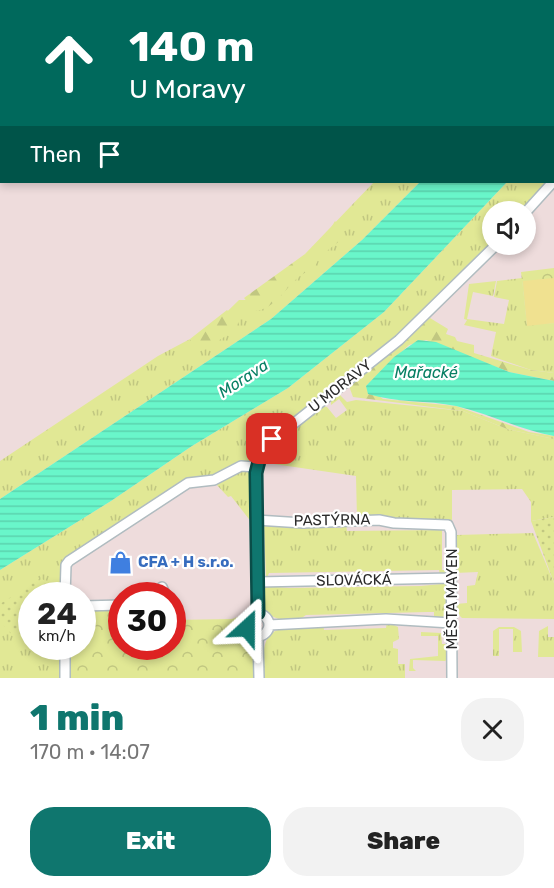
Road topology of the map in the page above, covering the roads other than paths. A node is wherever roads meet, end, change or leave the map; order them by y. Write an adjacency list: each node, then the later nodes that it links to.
1 (551, 183): 2 (street)
2 (536, 201)
3 (486, 255): 4 (street, U MORAVY)
4 (257, 467): 5 (street); 8 (street)
5 (256, 520): 6 (street, PASTÝRNA); 9 (street)
6 (444, 524): 7 (street, MĚSTA MAYEN)
7 (451, 579): 9 (street, SLOVÁCKÁ); 11 (street, MĚSTA MAYEN)
8 (65, 582)
9 (257, 582): 10 (street)
10 (258, 613): 12 (street); 13 (street)
11 (451, 623): 12 (street); 17 (street, MĚSTA MAYEN)
12 (269, 625): 13 (street)
13 (258, 636): 16 (street)
14 (65, 660): 15 (street)
15 (65, 678)
16 (259, 678)
17 (452, 678)

